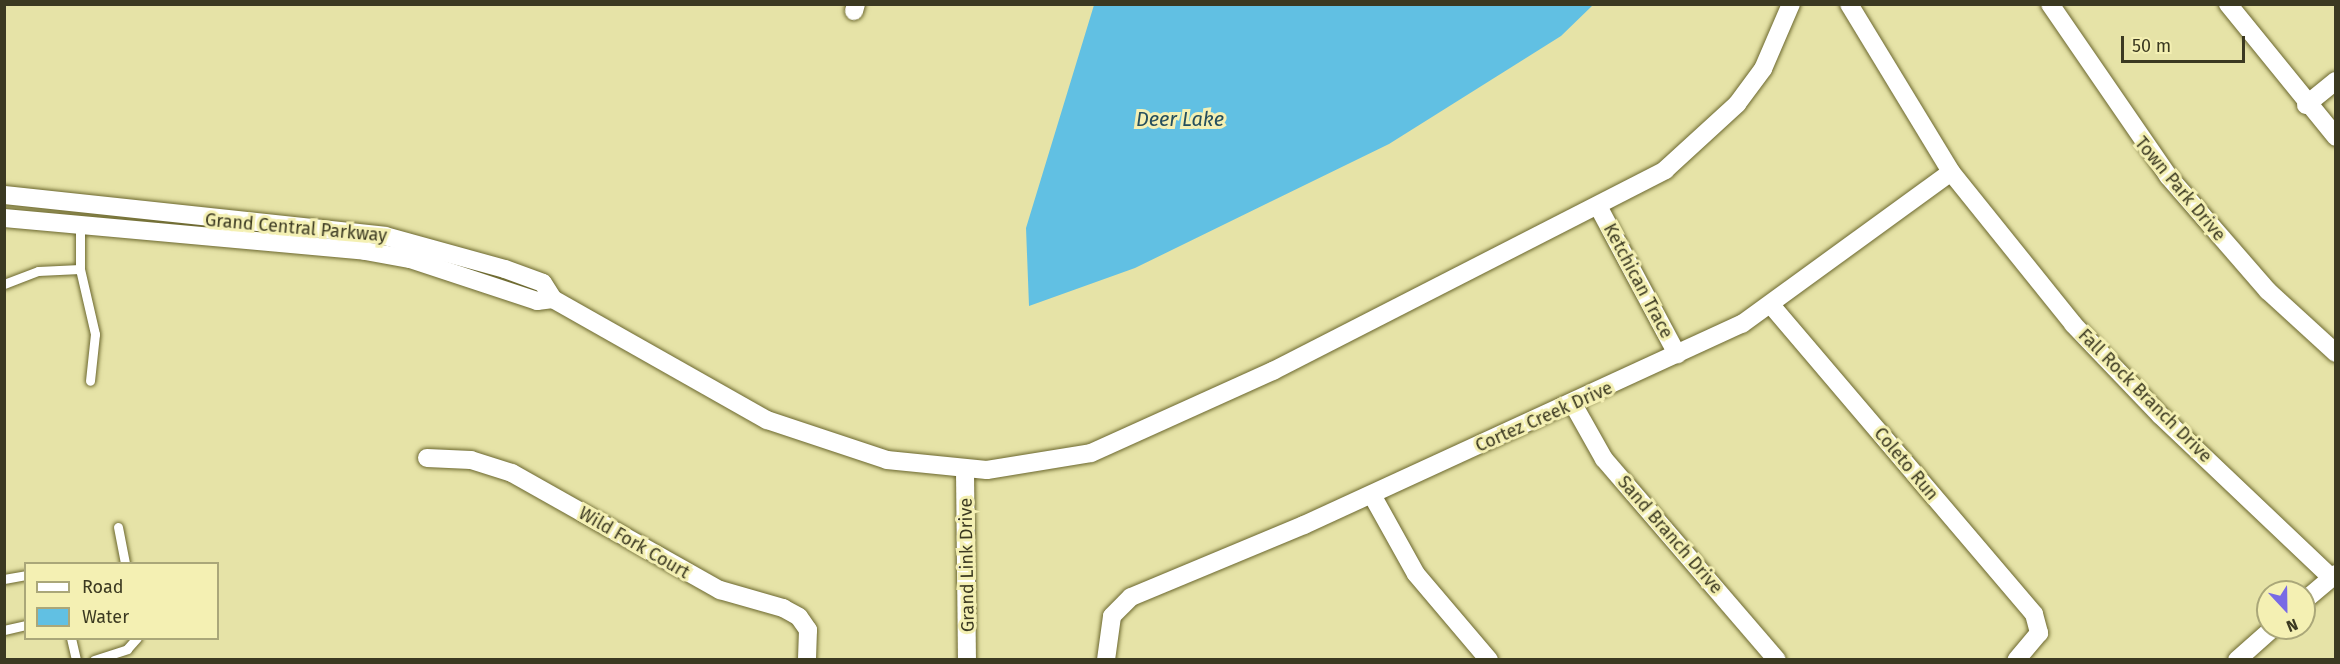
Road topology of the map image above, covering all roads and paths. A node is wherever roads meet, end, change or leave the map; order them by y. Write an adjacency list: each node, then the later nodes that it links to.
1 (1791, 4): 10 (street)
2 (1849, 4): 8 (street, Fall Rock Branch Drive)
3 (2050, 4): 17 (street, Town Park Drive)
4 (2228, 4): 6 (street)
5 (2336, 81): 6 (street)
6 (2306, 105): 7 (street)
7 (2336, 137)
8 (1951, 172): 16 (street, Cortez Creek Drive); 27 (street, Fall Rock Branch Drive)
9 (4, 195): 15 (street, Grand Central Parkway)
10 (1599, 208): 18 (street, Ketchican Trace); 22 (street)
11 (4, 218): 12 (street, Grand Central Parkway)
12 (80, 225): 13 (lane); 15 (street, Grand Central Parkway)
13 (80, 269): 14 (lane); 19 (lane)
14 (4, 284)
15 (553, 299): 22 (street)
16 (1771, 305): 18 (street, Cortez Creek Drive); 42 (street, Coleto Run)
17 (2336, 353)
18 (1677, 354): 20 (street, Cortez Creek Drive)
19 (90, 381)
20 (1573, 404): 23 (street, Cortez Creek Drive); 41 (street, Sand Branch Drive)
21 (427, 458): 37 (street, Wild Fork Court)
22 (965, 471): 38 (street, Grand Link Drive)
23 (1372, 495): 39 (street, Cortez Creek Drive); 40 (street)
24 (118, 527): 25 (lane)
25 (124, 562)
26 (24, 574): 28 (lane)
27 (2333, 576): 29 (street)
28 (4, 579)
29 (2316, 591)
30 (24, 626): 31 (lane)
31 (4, 630)
32 (71, 640): 35 (lane)
33 (136, 640): 36 (lane)
34 (2260, 640): 43 (street)
35 (76, 660)
36 (94, 660)
37 (807, 660)
38 (967, 660)
39 (1106, 660)
40 (1488, 660)
41 (1777, 660)
42 (2016, 660)
43 (2237, 660)

